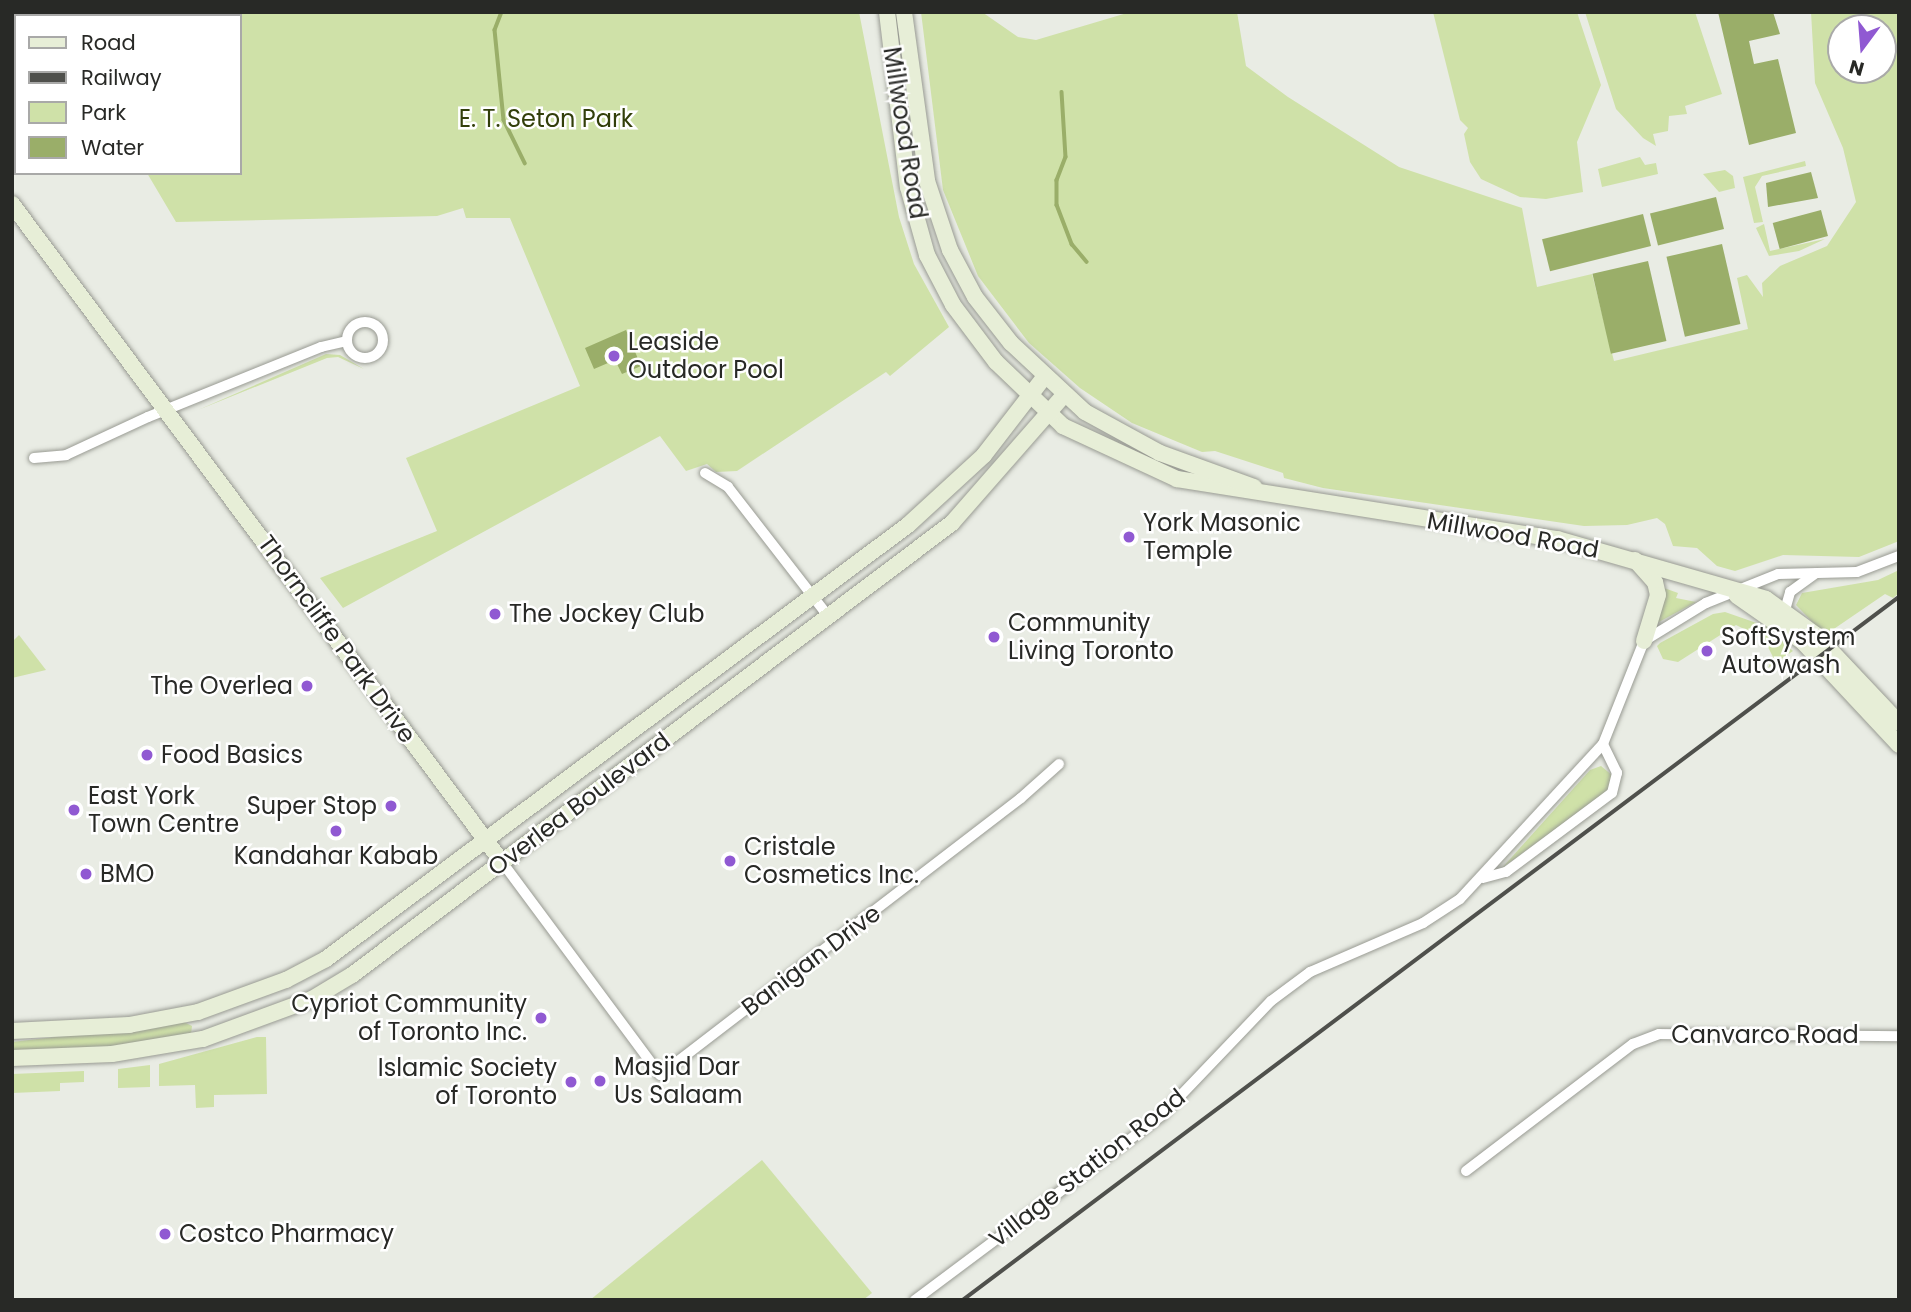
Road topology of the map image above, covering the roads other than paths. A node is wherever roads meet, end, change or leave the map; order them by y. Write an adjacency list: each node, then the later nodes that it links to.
1 (887, 12): 7 (main road, Millwood Road)
2 (904, 12): 5 (main road, Millwood Road)
3 (12, 204): 8 (main road, Thorncliffe Park Drive)
4 (346, 341): 8 (street)
5 (1045, 376): 6 (main road, Millwood Road); 7 (main road, Overlea Boulevard)
6 (1065, 394): 9 (main road, Overlea Boulevard); 12 (main road, Millwood Road)
7 (1031, 397): 9 (main road, Millwood Road); 17 (main road, Overlea Boulevard)
8 (167, 410): 10 (street); 25 (main road, Thorncliffe Park Drive)
9 (1050, 415): 12 (main road, Millwood Road); 19 (main road, Overlea Boulevard)
10 (34, 458)
11 (705, 473): 17 (street)
12 (1289, 498): 14 (main road, Millwood Road)
13 (1899, 556): 15 (street)
14 (1633, 558): 16 (main road, Millwood Road); 20 (main road)
15 (1816, 573): 16 (street); 18 (street)
16 (1732, 592): 18 (main road, Millwood Road); 20 (street); 23 (main road, Millwood Road)
17 (813, 595): 19 (street); 25 (main road, Overlea Boulevard)
18 (1785, 610): 21 (main road, Millwood Road)
19 (829, 617): 26 (main road, Overlea Boulevard)
20 (1644, 641): 22 (street, Village Station Road)
21 (1899, 723)
22 (1603, 744): 27 (street, Village Station Road); 27 (street)
23 (1899, 745)
24 (1059, 764): 31 (street, Banigan Drive)
25 (487, 840): 26 (main road, Thorncliffe Park Drive); 28 (main road, Overlea Boulevard)
26 (502, 862): 30 (main road, Overlea Boulevard); 31 (street, Thorncliffe Park Drive)
27 (1483, 878): 33 (street, Village Station Road)
28 (12, 1031)
29 (1899, 1036): 32 (street, Canvarco Road)
30 (12, 1058)
31 (660, 1075)
32 (1466, 1171)
33 (915, 1300)

